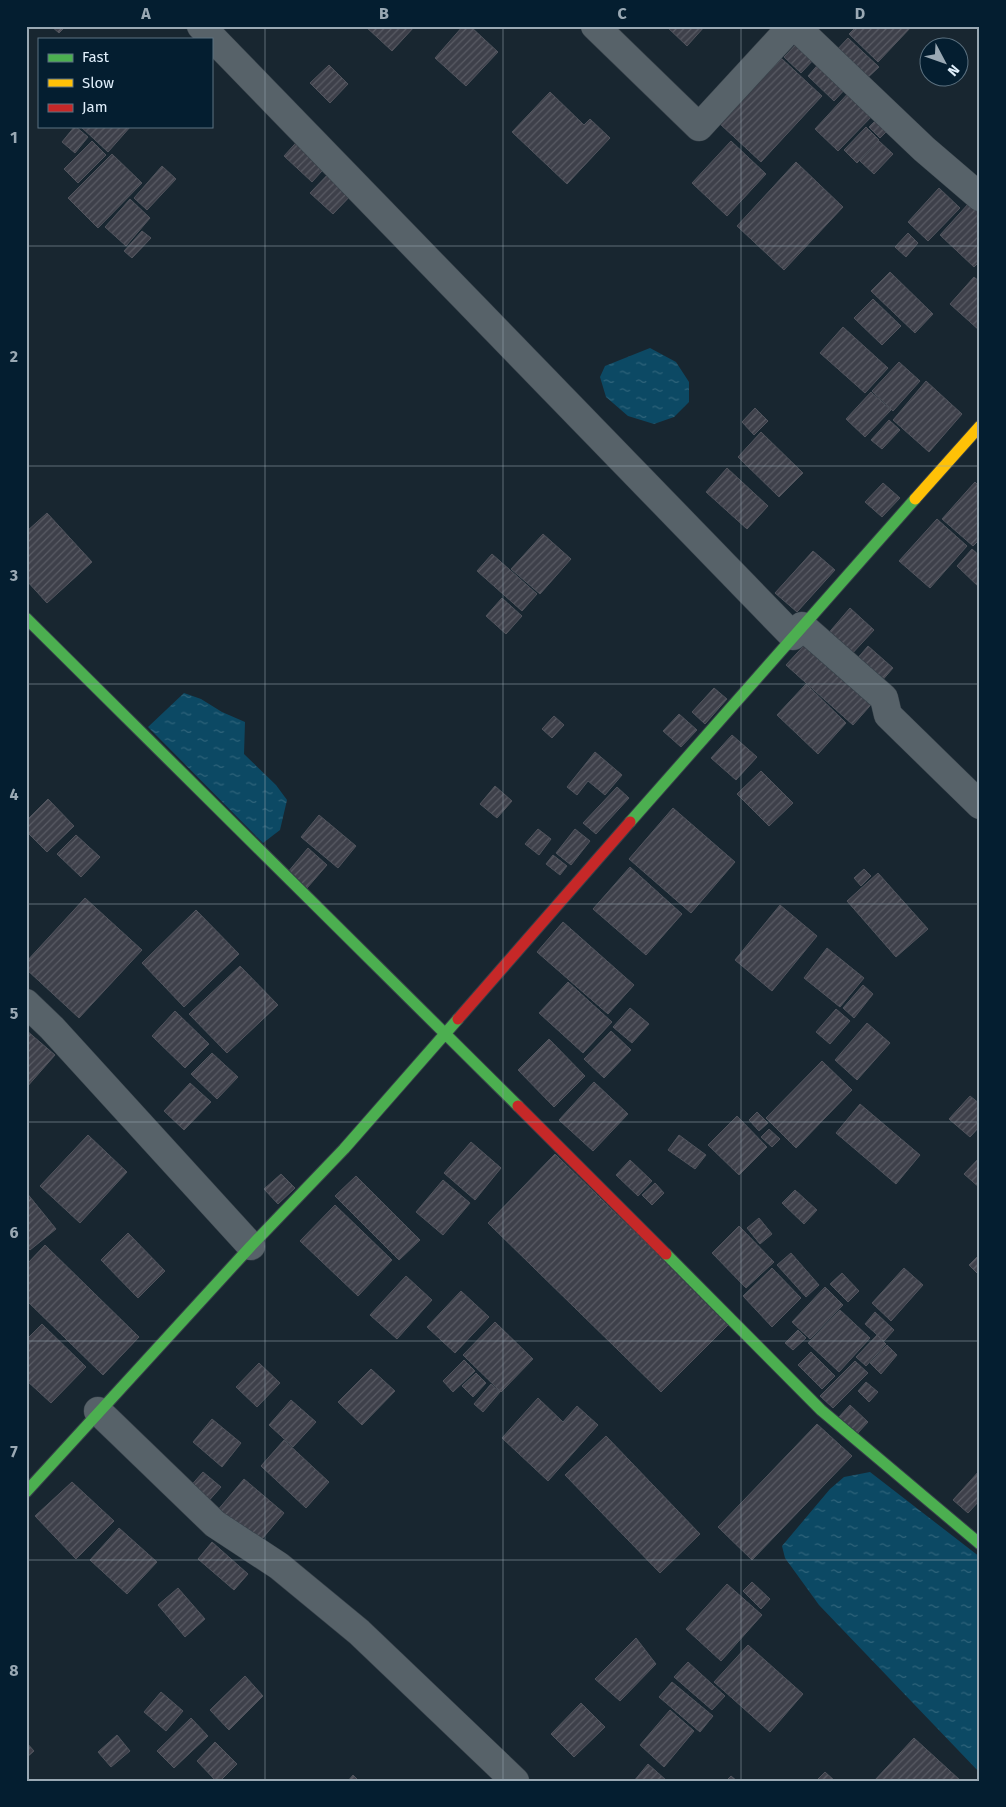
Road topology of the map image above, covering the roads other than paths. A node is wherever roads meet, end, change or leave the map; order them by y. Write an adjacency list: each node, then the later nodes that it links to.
1 (201, 26): 7 (street)
2 (595, 26): 3 (street)
3 (793, 26): 4 (street)
4 (980, 198)
5 (980, 426): 7 (street)
6 (26, 618): 10 (street)
7 (798, 631): 8 (street); 10 (street)
8 (980, 805)
9 (26, 1003): 11 (street)
10 (445, 1033): 11 (street); 14 (street)
11 (251, 1246): 12 (street)
12 (98, 1411): 13 (street); 15 (street)
13 (26, 1492)
14 (980, 1544)
15 (515, 1781)

